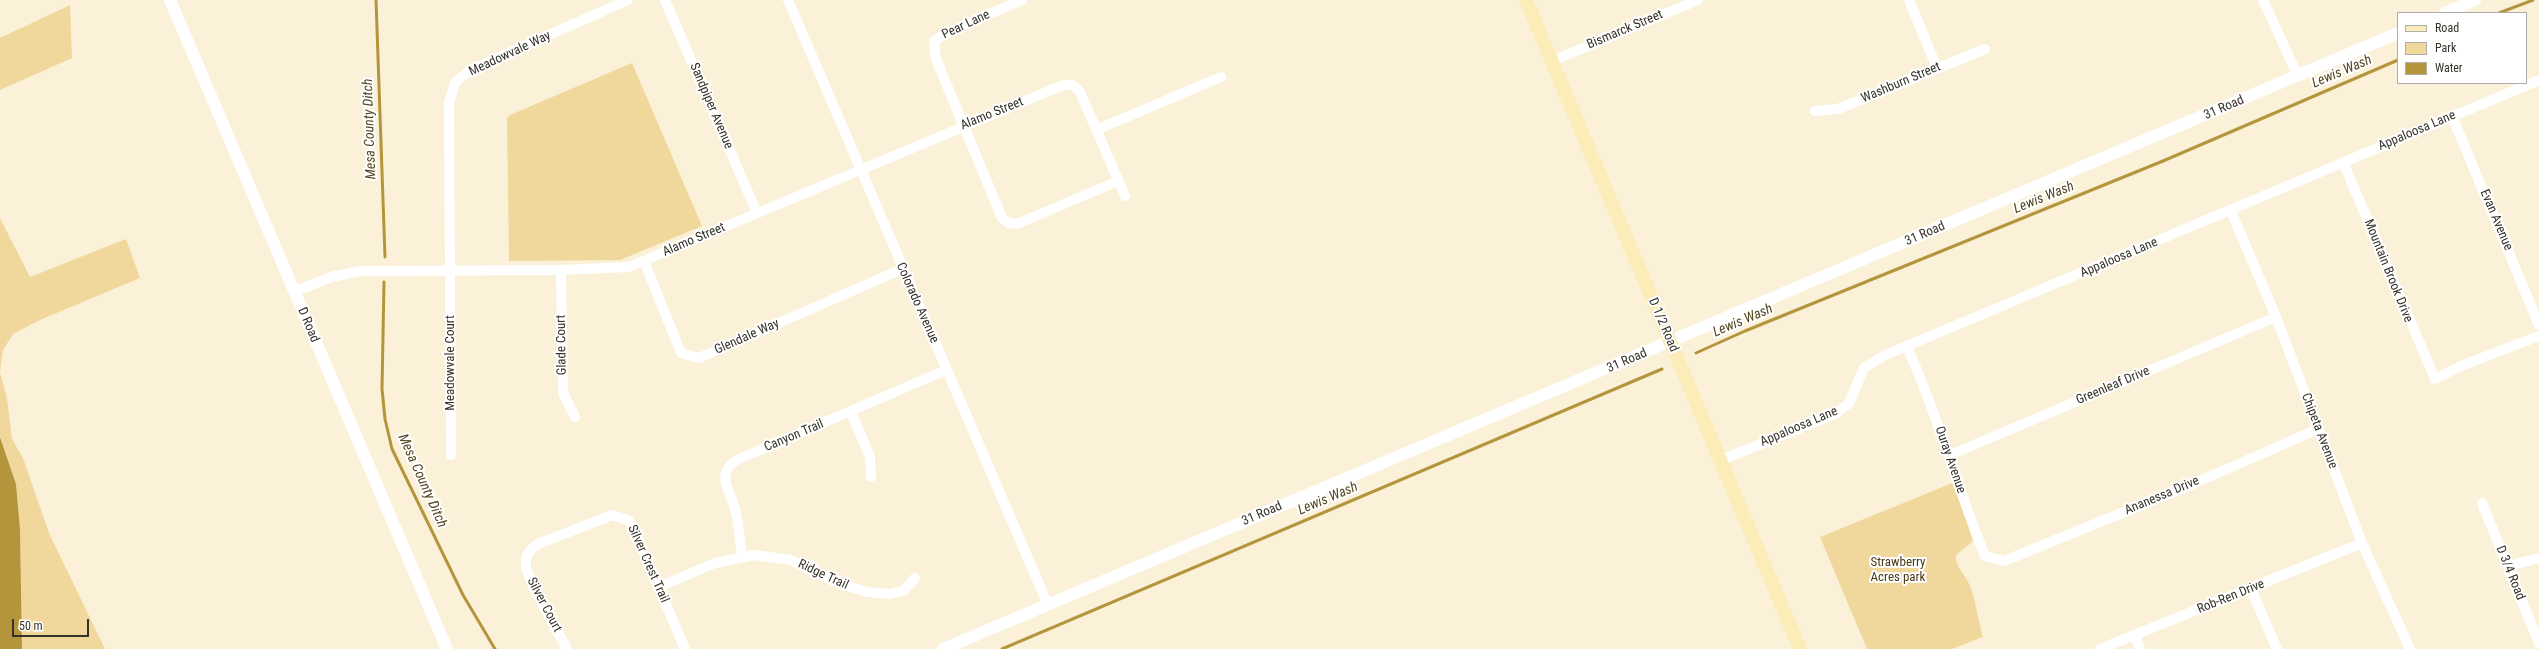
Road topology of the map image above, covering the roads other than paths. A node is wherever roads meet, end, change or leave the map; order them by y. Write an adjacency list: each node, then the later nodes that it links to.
1 (170, 0): 33 (street, D Road)
2 (628, 0): 31 (street, Meadowvale Way)
3 (666, 0): 28 (street, Sandpiper Avenue)
4 (788, 0): 24 (street, Colorado Avenue)
5 (1022, 0): 21 (street, Pear Lane)
6 (1526, 0): 14 (main road, D 1/2 Road)
7 (1698, 0): 14 (street, Bismarck Street)
8 (1909, 0): 15 (street)
9 (2263, 0): 16 (street)
10 (2475, 0): 11 (street)
11 (2447, 12)
12 (2397, 33): 16 (street, 31 Road)
13 (1985, 49): 15 (street, Washburn Street)
14 (1552, 61): 37 (main road, D 1/2 Road)
15 (1938, 68): 19 (street, Washburn Street)
16 (2298, 76): 37 (street, 31 Road)
17 (1221, 77): 22 (street)
18 (2539, 80): 20 (street, Appaloosa Lane)
19 (1815, 111)
20 (2452, 116): 23 (street, Appaloosa Lane); 35 (street, Evan Avenue)
21 (963, 126): 22 (street, Alamo Street); 24 (street, Alamo Street); 25 (street)
22 (1096, 130): 25 (street)
23 (2343, 162): 27 (street, Appaloosa Lane); 36 (street, Mountain Brook Drive)
24 (859, 169): 28 (street, Alamo Street); 30 (street, Colorado Avenue)
25 (1118, 181): 26 (street)
26 (1125, 196)
27 (2231, 211): 34 (street, Chipeta Avenue); 38 (street, Appaloosa Lane)
28 (757, 213): 29 (street, Alamo Street)
29 (644, 261): 30 (street, Glendale Way); 32 (street, Alamo Street)
30 (902, 269): 39 (street, Colorado Avenue)
31 (450, 270): 32 (street, Alamo Street); 33 (street, Alamo Street); 43 (street, Meadowvale Court)
32 (561, 270): 41 (street, Glade Court)
33 (294, 292): 60 (street, D Road)
34 (2276, 317): 42 (street, Chipeta Avenue); 44 (street, Greenleaf Drive)
35 (2539, 325)
36 (2539, 336)
37 (1671, 342): 45 (main road, D 1/2 Road); 57 (street, 31 Road)
38 (1907, 347): 44 (street, Ouray Avenue); 45 (street, Appaloosa Lane)
39 (946, 370): 40 (street, Canyon Trail); 57 (street, Colorado Avenue)
40 (851, 412): 46 (street); 49 (street, Canyon Trail)
41 (575, 417)
42 (2318, 429): 48 (street, Chipeta Avenue); 52 (street, Ananessa Drive)
43 (451, 455)
44 (1950, 455): 52 (street, Ouray Avenue)
45 (1721, 460): 64 (main road, D 1/2 Road)
46 (871, 477)
47 (2482, 503): 53 (street, D 3/4 Road)
48 (2362, 543): 56 (street, Rob-Ren Drive); 68 (street, Chipeta Avenue)
49 (742, 556): 54 (street, Ridge Trail); 55 (street, Ridge Trail)
50 (2539, 558): 53 (street)
51 (526, 559): 55 (street, Silver Crest Trail); 61 (street, Silver Court)
52 (2004, 561)
53 (2508, 566): 59 (street, D 3/4 Road)
54 (915, 578)
55 (659, 587): 62 (street, Silver Crest Trail)
56 (2251, 589): 58 (street, Rob-Ren Drive); 67 (street)
57 (1048, 605): 63 (street, 31 Road)
58 (2134, 635): 65 (street, Rob-Ren Drive); 66 (street)
59 (2539, 643)
60 (447, 649)
61 (567, 649)
62 (685, 649)
63 (943, 649)
64 (1800, 649)
65 (2100, 649)
66 (2140, 649)
67 (2277, 649)
68 (2410, 649)

